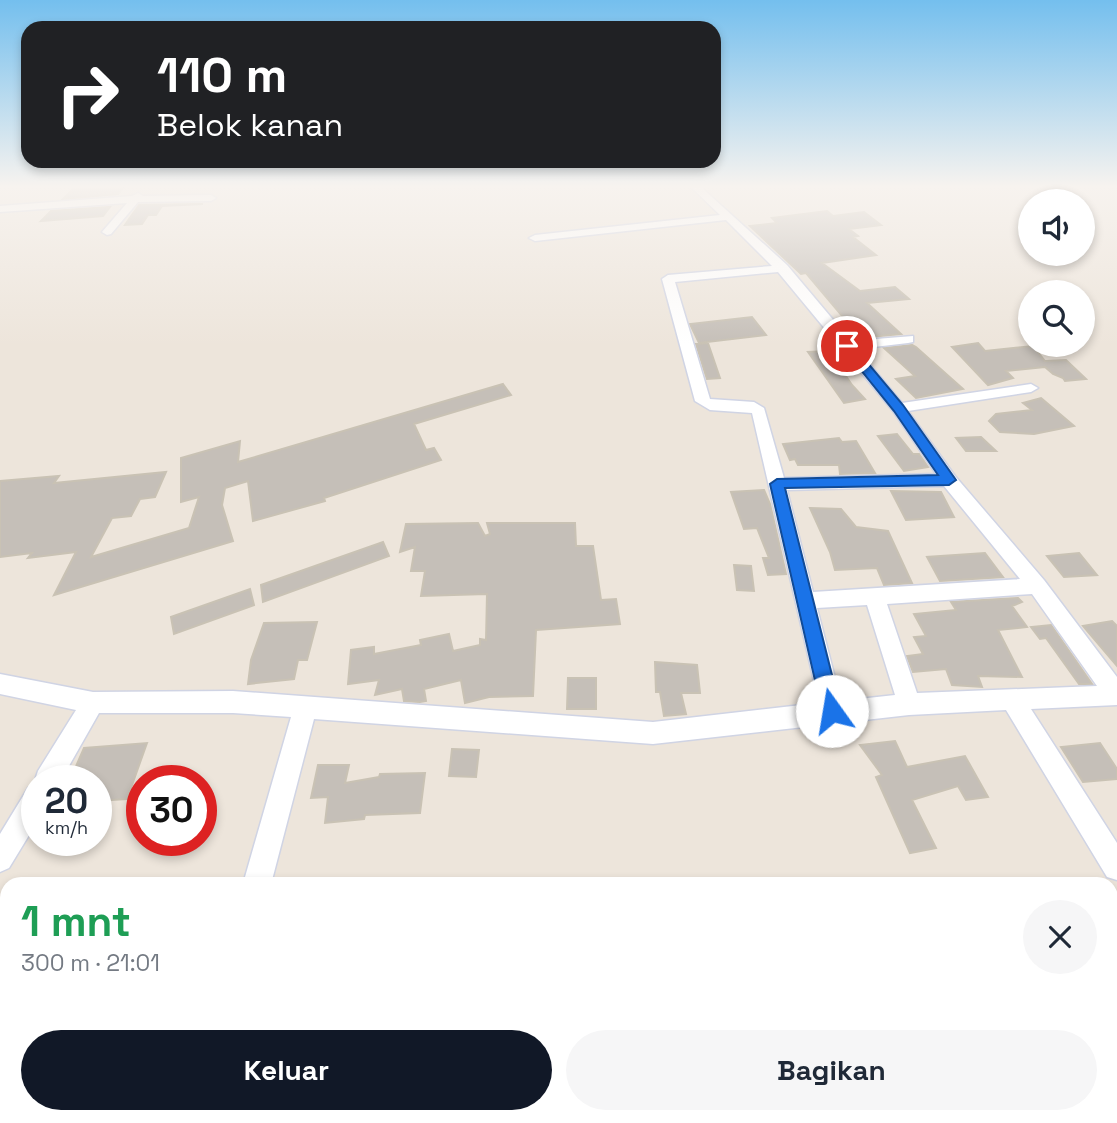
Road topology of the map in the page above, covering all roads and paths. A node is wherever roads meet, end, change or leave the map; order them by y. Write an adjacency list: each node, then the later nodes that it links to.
1 (536, 240): 3 (street)
2 (754, 240): 4 (street)
3 (544, 255)
4 (783, 268): 6 (street); 10 (street)
5 (908, 339): 6 (street)
6 (847, 346): 8 (street)
7 (1031, 388): 8 (street)
8 (898, 408): 9 (street)
9 (949, 480): 10 (street); 11 (street)
10 (777, 484): 13 (street)
11 (1037, 586): 12 (street); 15 (street)
12 (874, 596): 13 (street); 18 (street)
13 (805, 601): 20 (street)
14 (0, 684): 17 (street)
15 (1117, 695): 16 (street)
16 (1012, 700): 18 (street); 24 (street)
17 (93, 703): 19 (street); 21 (street)
18 (909, 704): 20 (street)
19 (306, 706): 20 (street); 25 (street)
20 (832, 711)
21 (56, 765)
22 (21, 824): 23 (street)
23 (0, 859)
24 (1117, 867)
25 (259, 877)

